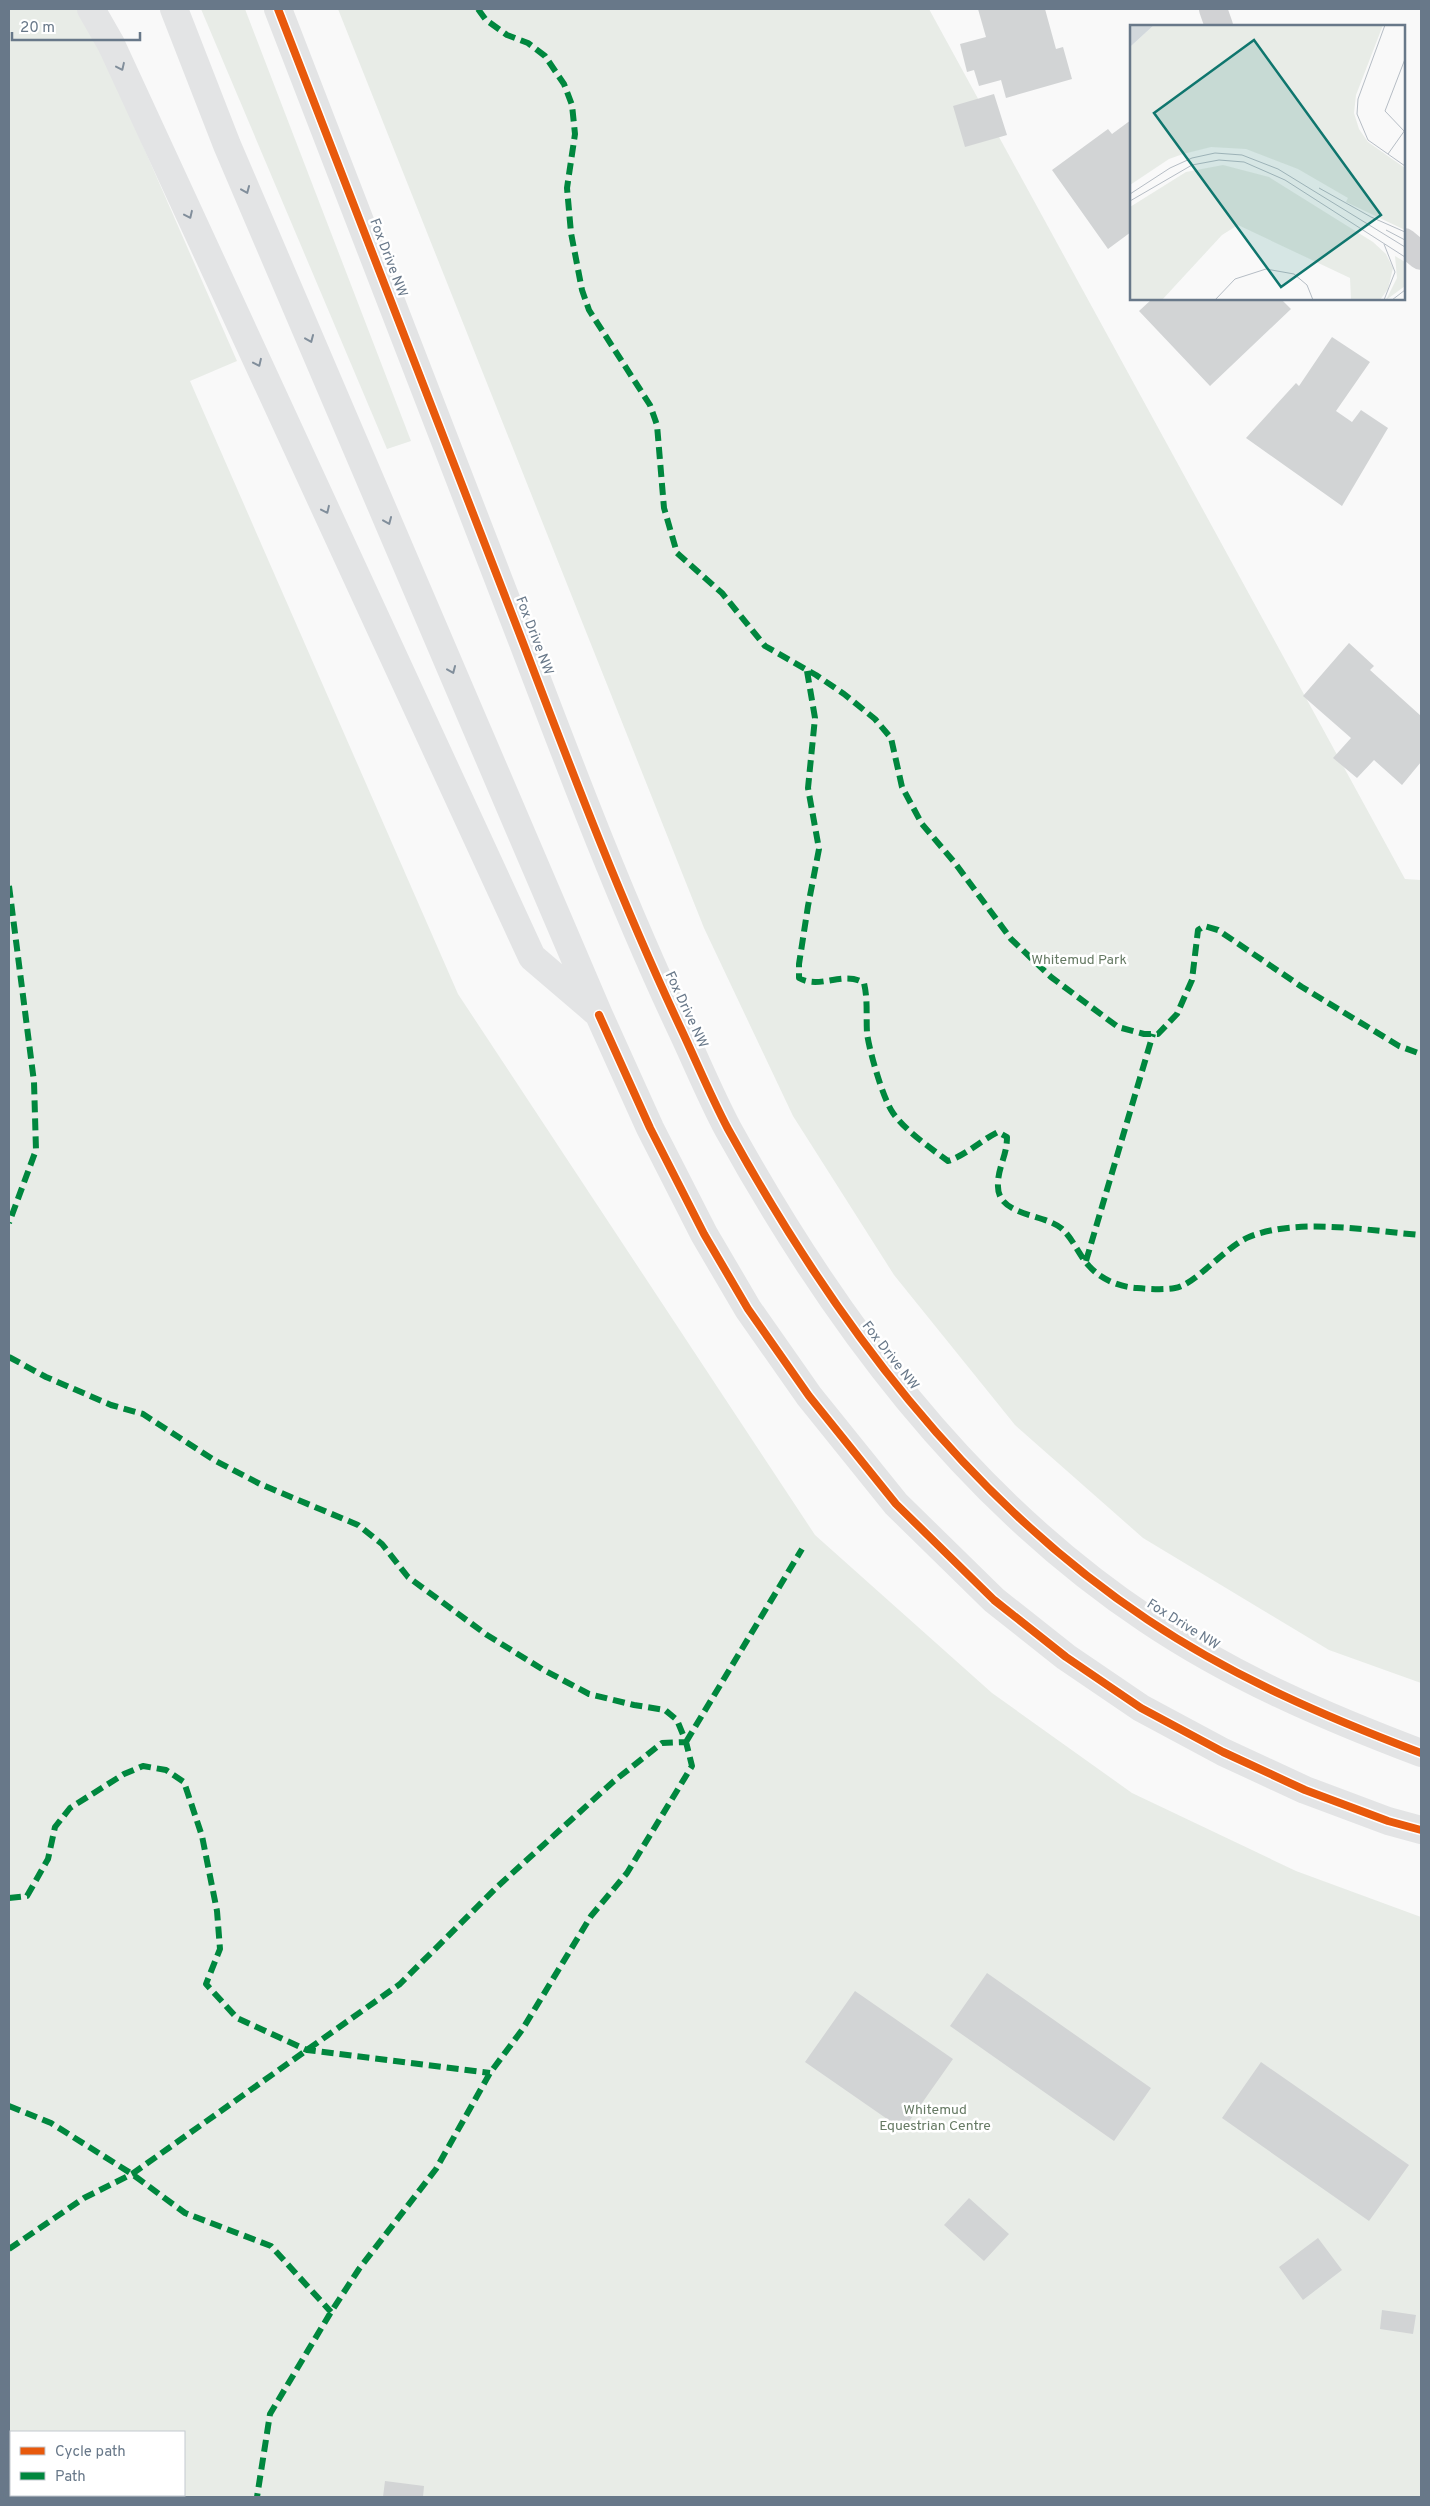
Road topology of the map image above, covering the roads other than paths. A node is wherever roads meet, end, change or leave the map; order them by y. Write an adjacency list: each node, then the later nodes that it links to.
1 (91, 9): 10 (main road, one-way to 10)
2 (156, 9): 7 (main road)
3 (174, 9): 7 (main road)
4 (278, 9): 11 (main road, Fox Drive NW)
5 (1213, 9): 6 (street)
6 (1219, 25)
7 (227, 145): 10 (main road, one-way to 10)
8 (1405, 243): 9 (street)
9 (1421, 256)
10 (599, 1015): 12 (main road)
11 (1421, 1753)
12 (1421, 1830)

